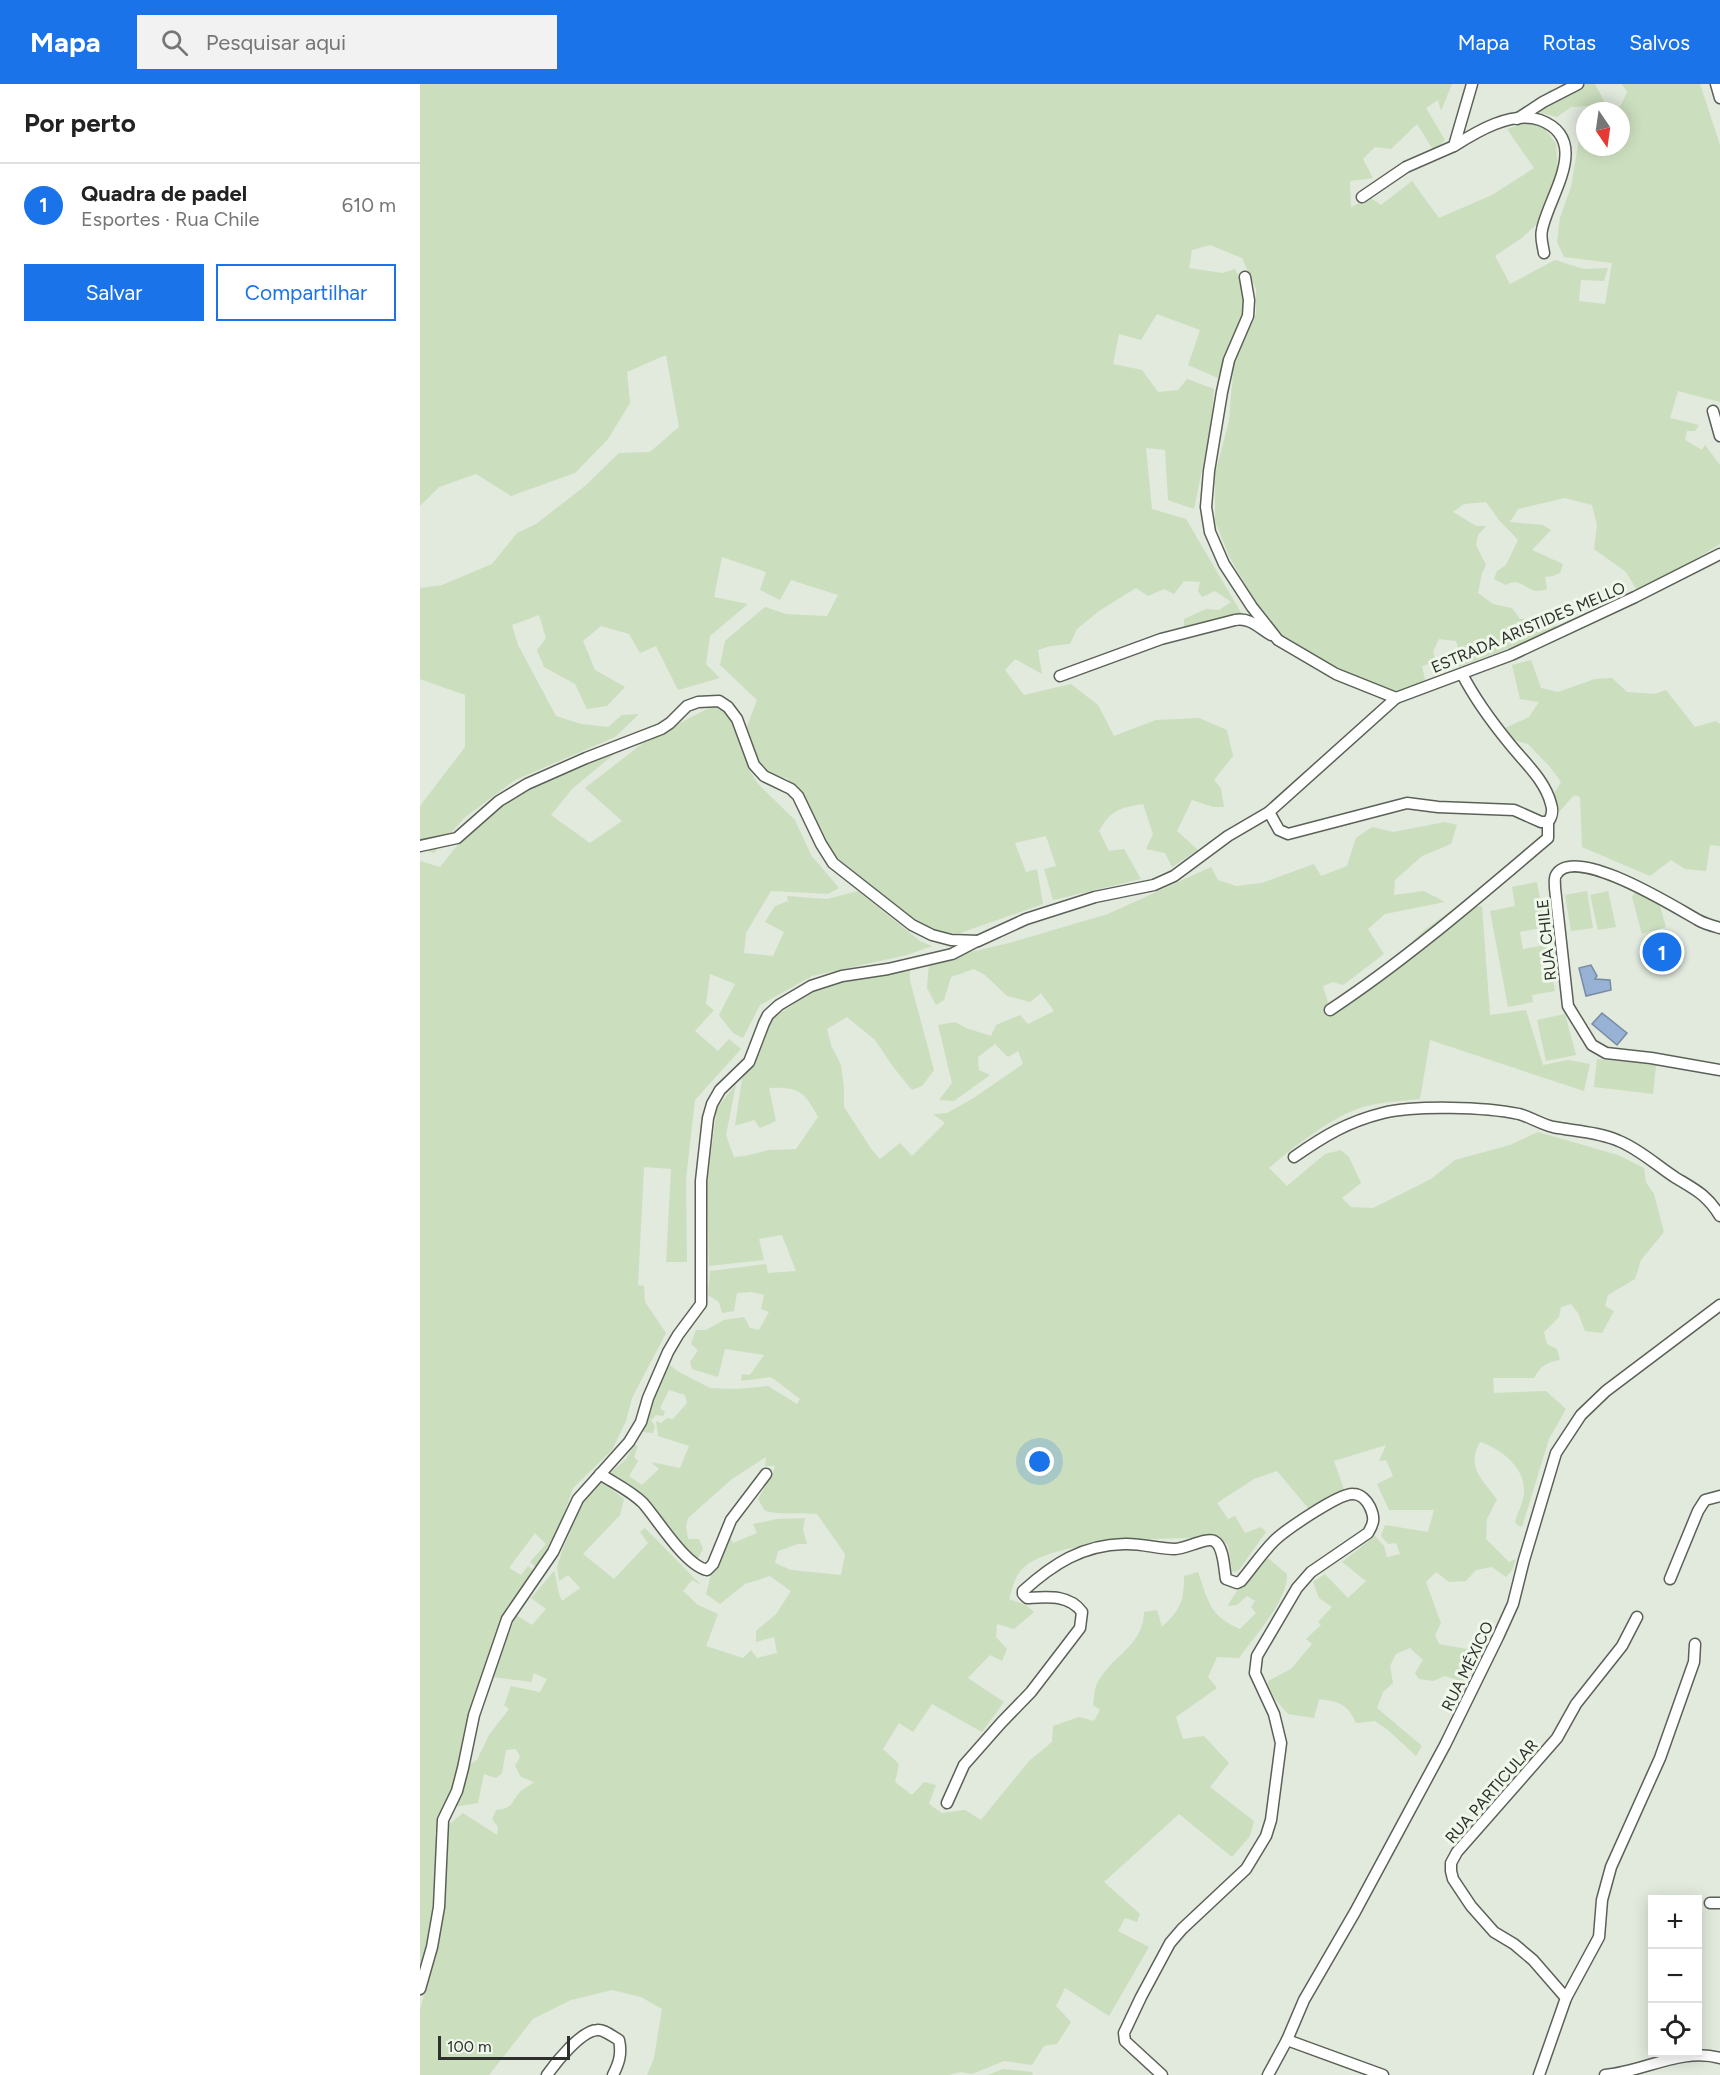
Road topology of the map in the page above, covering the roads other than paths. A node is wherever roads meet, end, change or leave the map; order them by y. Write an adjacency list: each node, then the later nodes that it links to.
1 (1472, 84): 6 (street)
2 (1578, 84): 5 (street)
3 (1716, 84): 4 (street)
4 (1720, 98)
5 (1517, 119): 6 (street); 8 (street)
6 (1454, 146): 7 (street)
7 (1362, 197)
8 (1544, 253)
9 (1245, 277): 13 (street)
10 (1713, 411): 11 (street)
11 (1720, 436)
12 (1720, 554): 14 (street, ESTRADA ARISTIDES MELLO)
13 (1278, 640): 15 (street); 16 (street)
14 (1462, 674): 16 (street, ESTRADA ARISTIDES MELLO); 18 (street)
15 (1060, 676)
16 (1396, 698): 17 (street, ESTRADA ARISTIDES MELLO)
17 (1269, 812): 18 (street); 21 (street, ESTRADA ARISTIDES MELLO)
18 (1548, 822): 22 (street)
19 (420, 846): 21 (street, ESTRADA ARISTIDES MELLO)
20 (1720, 928): 23 (street, RUA CHILE)
21 (978, 940): 28 (street)
22 (1330, 1010)
23 (1720, 1070)
24 (1294, 1157): 25 (street)
25 (1717, 1205): 26 (street)
26 (1720, 1216)
27 (1720, 1305): 37 (street, RUA MÉXICO)
28 (600, 1474): 29 (street); 35 (street)
29 (766, 1474)
30 (1720, 1496): 31 (street)
31 (1670, 1579)
32 (1637, 1617): 36 (street, RUA PARTICULAR)
33 (1695, 1644): 36 (street)
34 (947, 1803): 41 (street)
35 (420, 1989)
36 (1566, 1998): 44 (street)
37 (1287, 2040): 42 (street, RUA MÉXICO); 43 (street)
38 (1720, 2058): 46 (street)
39 (547, 2075): 40 (street)
40 (613, 2075)
41 (1162, 2075)
42 (1268, 2075)
43 (1383, 2075)
44 (1539, 2075)
45 (1605, 2075): 46 (street)
46 (1610, 2075)

